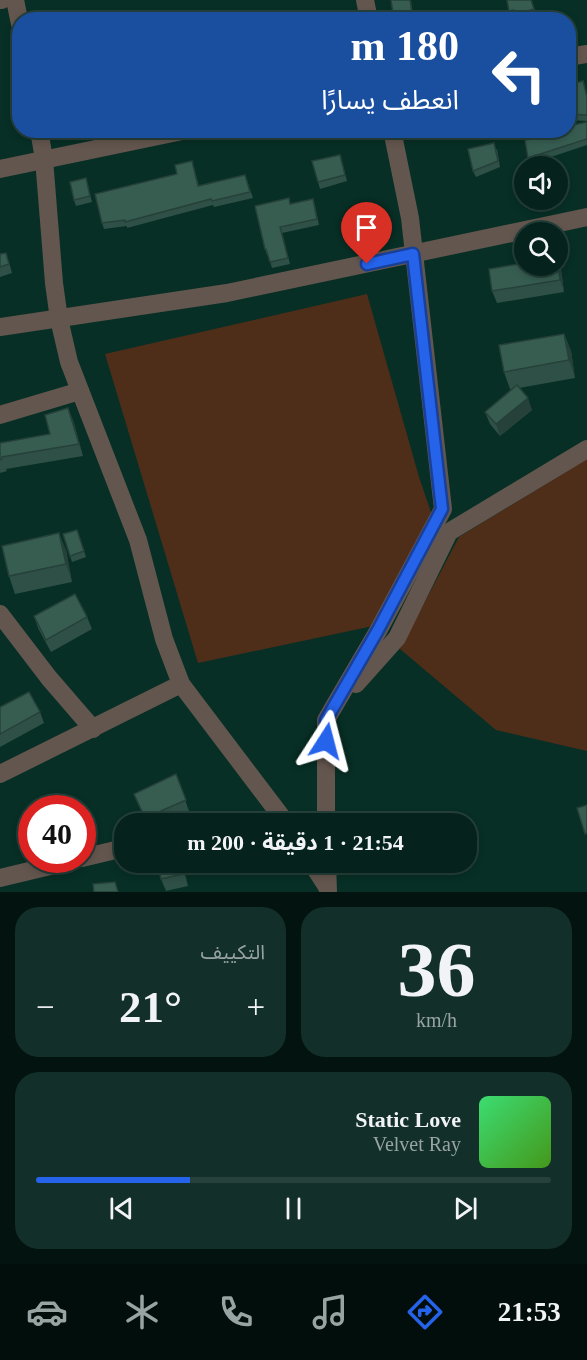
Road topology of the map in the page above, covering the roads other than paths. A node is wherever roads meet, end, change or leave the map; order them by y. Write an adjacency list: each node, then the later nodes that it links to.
1 (40, 138): 4 (street)
2 (148, 138): 4 (street)
3 (394, 138): 7 (street)
4 (44, 159): 5 (street); 8 (street)
5 (0, 169)
6 (587, 217): 7 (street)
7 (413, 254): 8 (street); 15 (street)
8 (59, 319): 9 (street); 10 (street)
9 (0, 327)
10 (80, 391): 11 (street); 14 (street)
11 (0, 415)
12 (587, 449): 15 (street)
13 (0, 614): 16 (street)
14 (182, 684): 16 (street); 18 (street)
15 (326, 720): 19 (street)
16 (93, 729): 17 (street)
17 (0, 774)
18 (279, 813)
19 (326, 813)
20 (114, 850): 21 (street)
21 (96, 855)
22 (21, 873): 25 (street)
23 (318, 873): 26 (street)
24 (327, 873): 26 (street)
25 (0, 878)
26 (328, 890)

